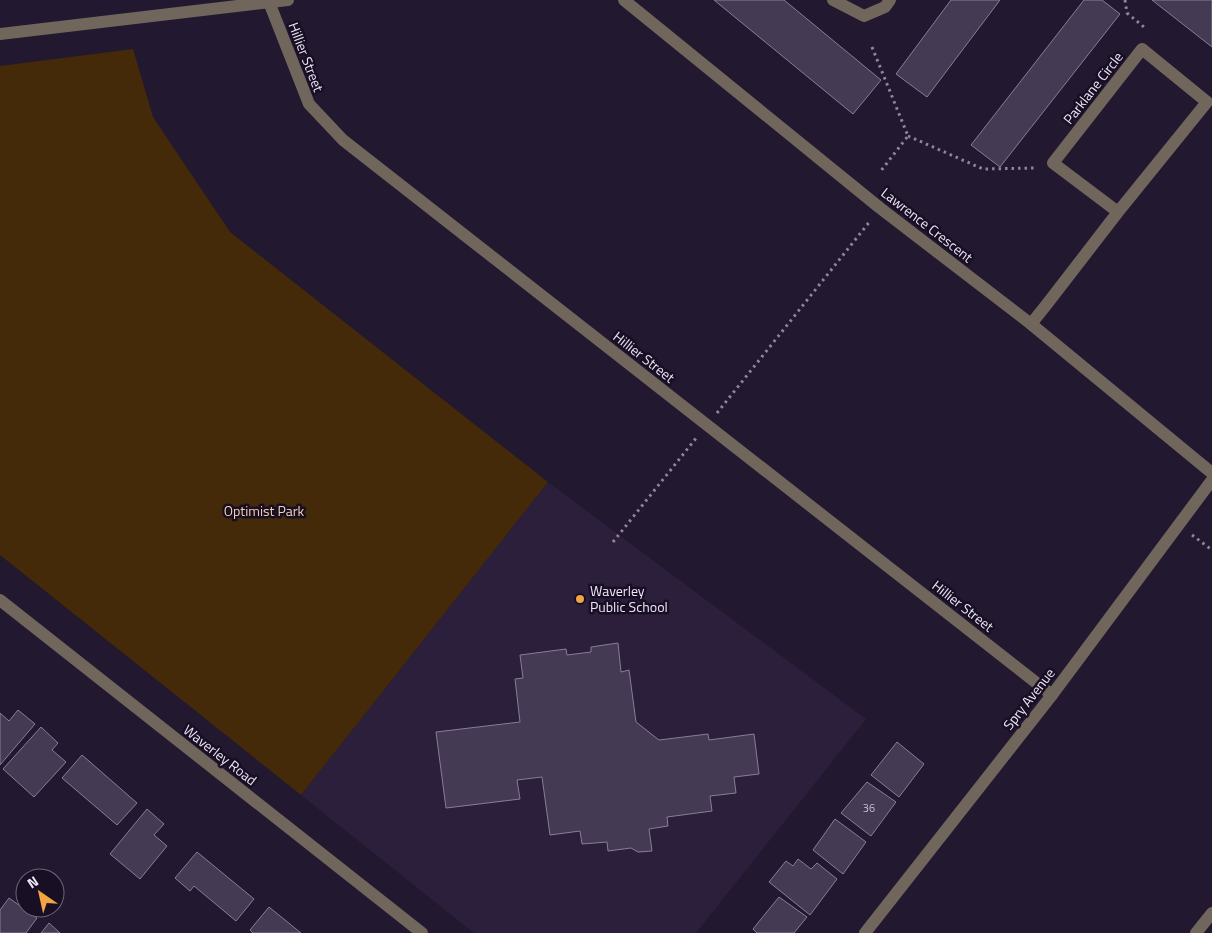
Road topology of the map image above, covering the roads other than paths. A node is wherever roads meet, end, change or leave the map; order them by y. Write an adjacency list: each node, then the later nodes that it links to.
1 (288, 0): 5 (street)
2 (624, 0): 8 (street, Lawrence Crescent)
3 (833, 0): 4 (street)
4 (890, 0)
5 (269, 2): 6 (street); 12 (street, Hillier Street)
6 (0, 34)
7 (1118, 212): 7 (street, Parklane Circle); 8 (street, Parklane Circle)
8 (1031, 324): 9 (street, Lawrence Crescent)
9 (1212, 473)
10 (1212, 480): 12 (street, Spry Avenue)
11 (0, 600): 14 (street, Waverley Road)
12 (1052, 695): 15 (street, Spry Avenue)
13 (1212, 913): 16 (street)
14 (422, 933)
15 (865, 933)
16 (1196, 933)

